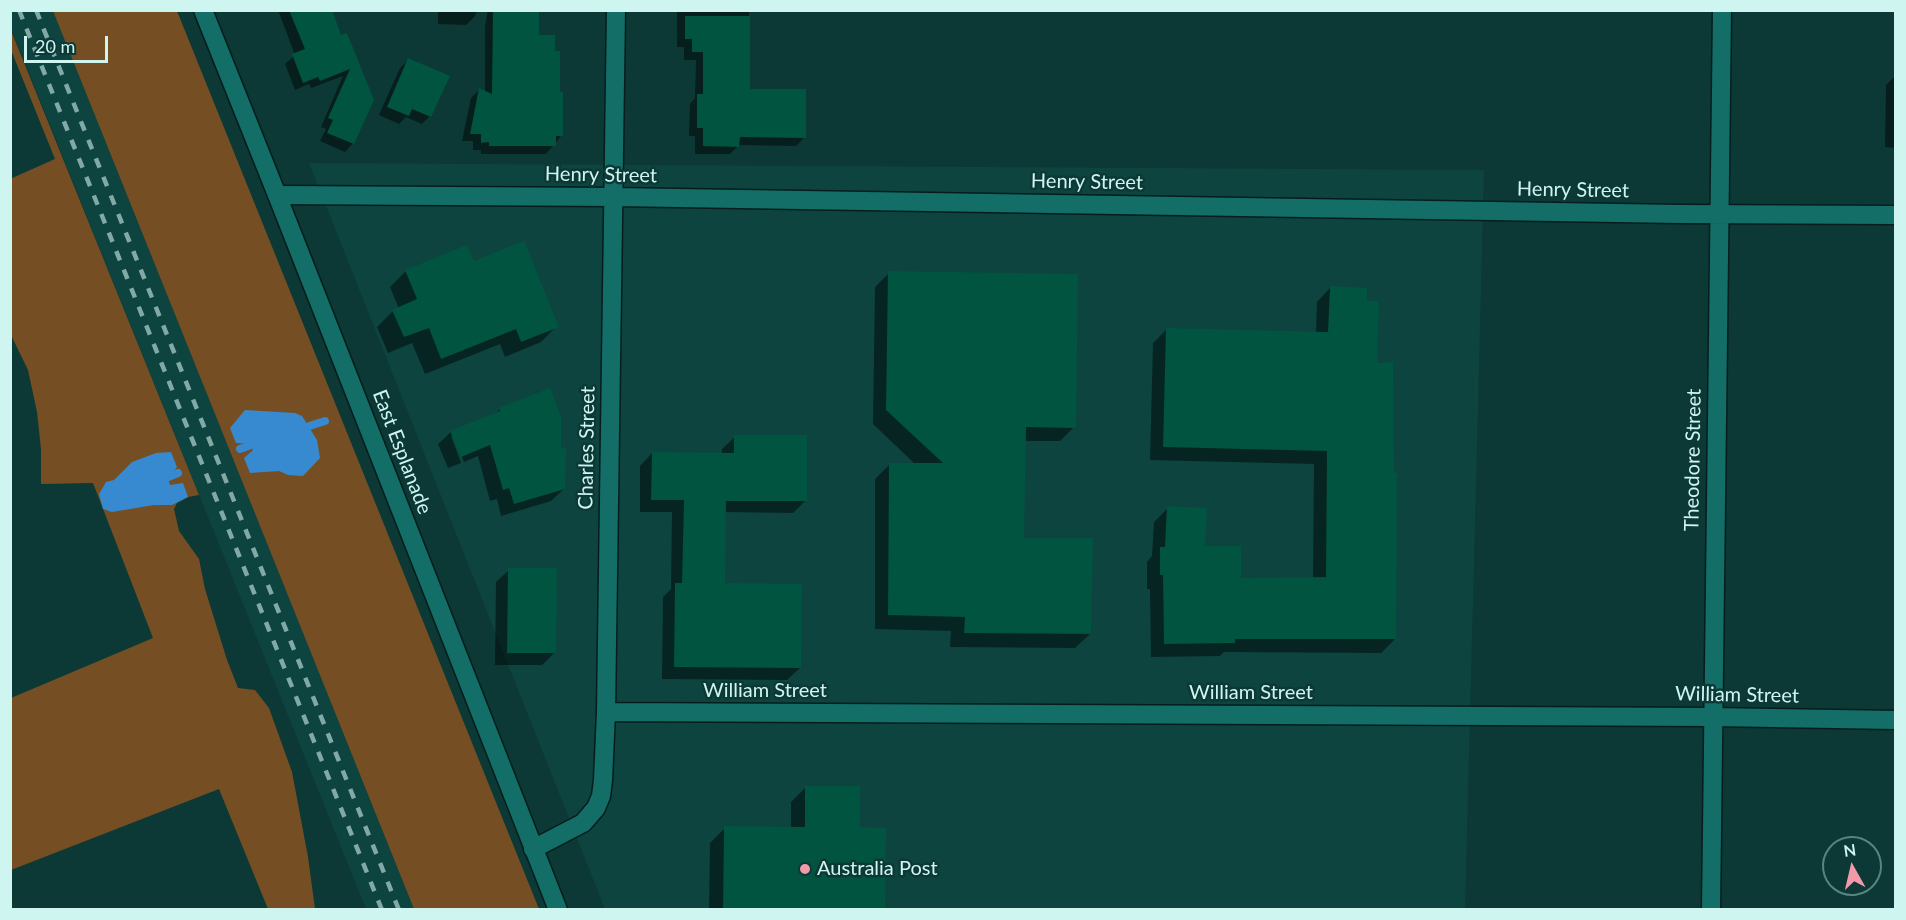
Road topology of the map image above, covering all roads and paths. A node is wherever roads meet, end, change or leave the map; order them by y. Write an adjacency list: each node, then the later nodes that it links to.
1 (203, 10): 4 (street, East Esplanade)
2 (616, 10): 5 (street, Charles Street)
3 (1722, 10): 6 (street, Theodore Street)
4 (277, 195): 5 (street, Henry Street); 11 (street, East Esplanade)
5 (614, 197): 6 (street, Henry Street); 8 (street, Charles Street)
6 (1718, 214): 7 (street, Henry Street); 9 (street, Theodore Street)
7 (1896, 215)
8 (606, 712): 9 (street, William Street); 11 (street, Charles Street)
9 (1712, 717): 10 (street, William Street); 13 (street, Theodore Street)
10 (1896, 720)
11 (533, 849): 12 (street, East Esplanade)
12 (558, 909)
13 (1711, 909)

